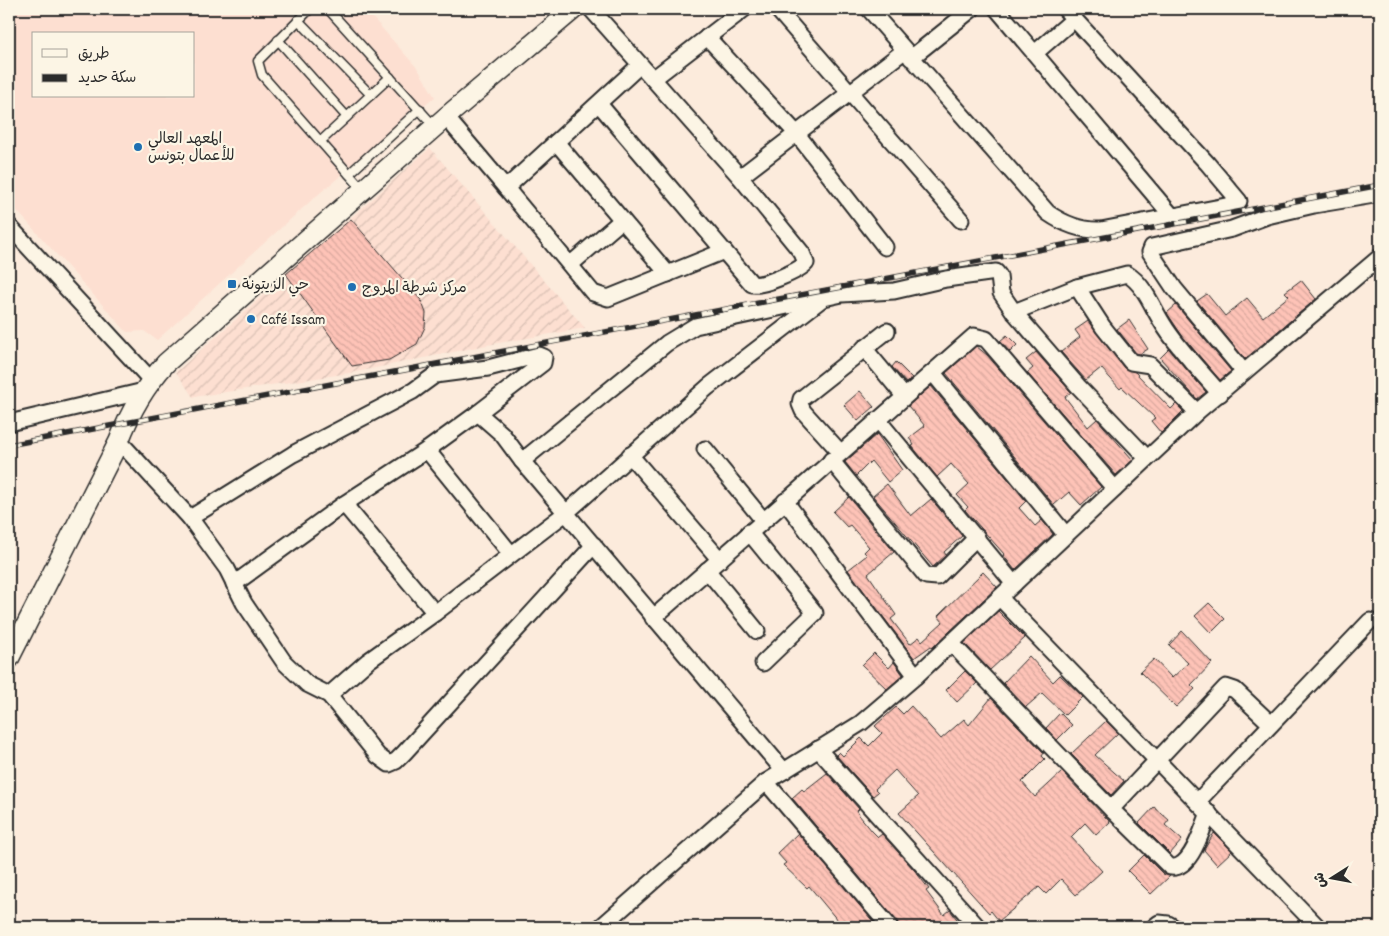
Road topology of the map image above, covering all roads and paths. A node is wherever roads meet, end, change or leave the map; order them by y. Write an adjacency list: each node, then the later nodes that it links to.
1 (310, 9): 11 (lane)
2 (328, 9): 17 (lane)
3 (574, 9): 24 (street)
4 (591, 9): 16 (street)
5 (744, 9): 12 (street)
6 (777, 9): 20 (street)
7 (869, 9): 15 (street)
8 (972, 9): 15 (street)
9 (997, 9): 14 (street)
10 (1070, 14): 14 (street); 33 (street)
11 (298, 20): 13 (lane); 19 (lane)
12 (707, 37): 18 (street); 25 (street)
13 (278, 40): 23 (lane); 26 (lane)
14 (1035, 53): 33 (street)
15 (908, 54): 20 (street); 33 (street)
16 (640, 65): 18 (street); 21 (street)
17 (390, 77): 19 (lane); 22 (lane)
18 (653, 78): 29 (street)
19 (370, 95): 23 (lane)
20 (850, 95): 25 (street); 35 (street)
21 (599, 104): 27 (street); 38 (street)
22 (420, 109): 24 (lane); 28 (lane)
23 (347, 117): 26 (lane)
24 (440, 122): 30 (street); 31 (street)
25 (797, 134): 29 (street); 37 (street)
26 (321, 142): 28 (lane)
27 (556, 142): 30 (street); 34 (street)
28 (349, 174): 31 (lane)
29 (740, 177): 38 (street)
30 (506, 188): 40 (street)
31 (363, 190): 49 (street)
32 (1380, 194): 47 (street)
33 (1172, 216)
34 (622, 220): 40 (street); 41 (street)
35 (961, 220)
36 (9, 226): 49 (street)
37 (885, 247)
38 (724, 251): 41 (street)
39 (1380, 257): 47 (street)
40 (570, 264): 41 (street)
41 (668, 274)
42 (1078, 287): 44 (street); 50 (street); 52 (street)
43 (822, 298): 44 (street); 59 (street); 62 (street)
44 (1014, 312): 61 (street)
45 (887, 332): 46 (street)
46 (864, 348): 51 (street); 60 (street)
47 (1244, 372): 50 (street)
48 (933, 373): 51 (street); 63 (street); 70 (street)
49 (147, 385): 55 (street); 56 (street)
50 (1220, 394): 52 (street)
51 (904, 396): 54 (street)
52 (1197, 412): 61 (street)
53 (478, 413): 58 (street); 62 (street); 67 (street)
54 (878, 420): 60 (street); 71 (street)
55 (9, 423)
56 (119, 441): 67 (street); 84 (street)
57 (705, 449): 68 (street)
58 (427, 450): 65 (street); 73 (street)
59 (630, 455): 66 (street); 74 (street)
60 (836, 456): 64 (street); 71 (street)
61 (1148, 458): 63 (street)
62 (522, 461): 66 (street)
63 (1114, 489): 70 (street)
64 (785, 501): 68 (street); 86 (street)
65 (344, 504): 76 (street); 79 (street)
66 (567, 512): 72 (street); 73 (street)
67 (190, 518): 76 (street)
68 (763, 520): 69 (street)
69 (749, 532): 74 (street); 85 (street)
70 (1066, 535): 77 (street)
71 (977, 537): 77 (street)
72 (594, 545): 80 (street); 87 (street)
73 (511, 554): 79 (street)
74 (720, 560): 75 (street)
75 (707, 570): 80 (street); 82 (street)
76 (234, 584): 87 (street)
77 (1014, 584): 78 (street)
78 (1000, 598): 83 (street); 90 (street)
79 (435, 614): 87 (street)
80 (654, 618): 91 (street)
81 (1370, 621): 88 (street)
82 (757, 631)
83 (952, 644): 86 (street); 94 (street)
84 (9, 658)
85 (763, 663)
86 (916, 676): 89 (street)
87 (329, 695)
88 (1271, 724): 90 (street); 93 (street)
89 (818, 749): 91 (street); 98 (street)
90 (1156, 759): 93 (street); 94 (street)
91 (784, 771): 92 (street)
92 (766, 782): 96 (street); 97 (street)
93 (1198, 801): 95 (street)
94 (1113, 811): 95 (street)
95 (1209, 813): 101 (street)
96 (601, 927)
97 (890, 927)
98 (978, 927)
99 (1154, 927): 100 (street)
100 (1174, 927)
101 (1318, 927)

